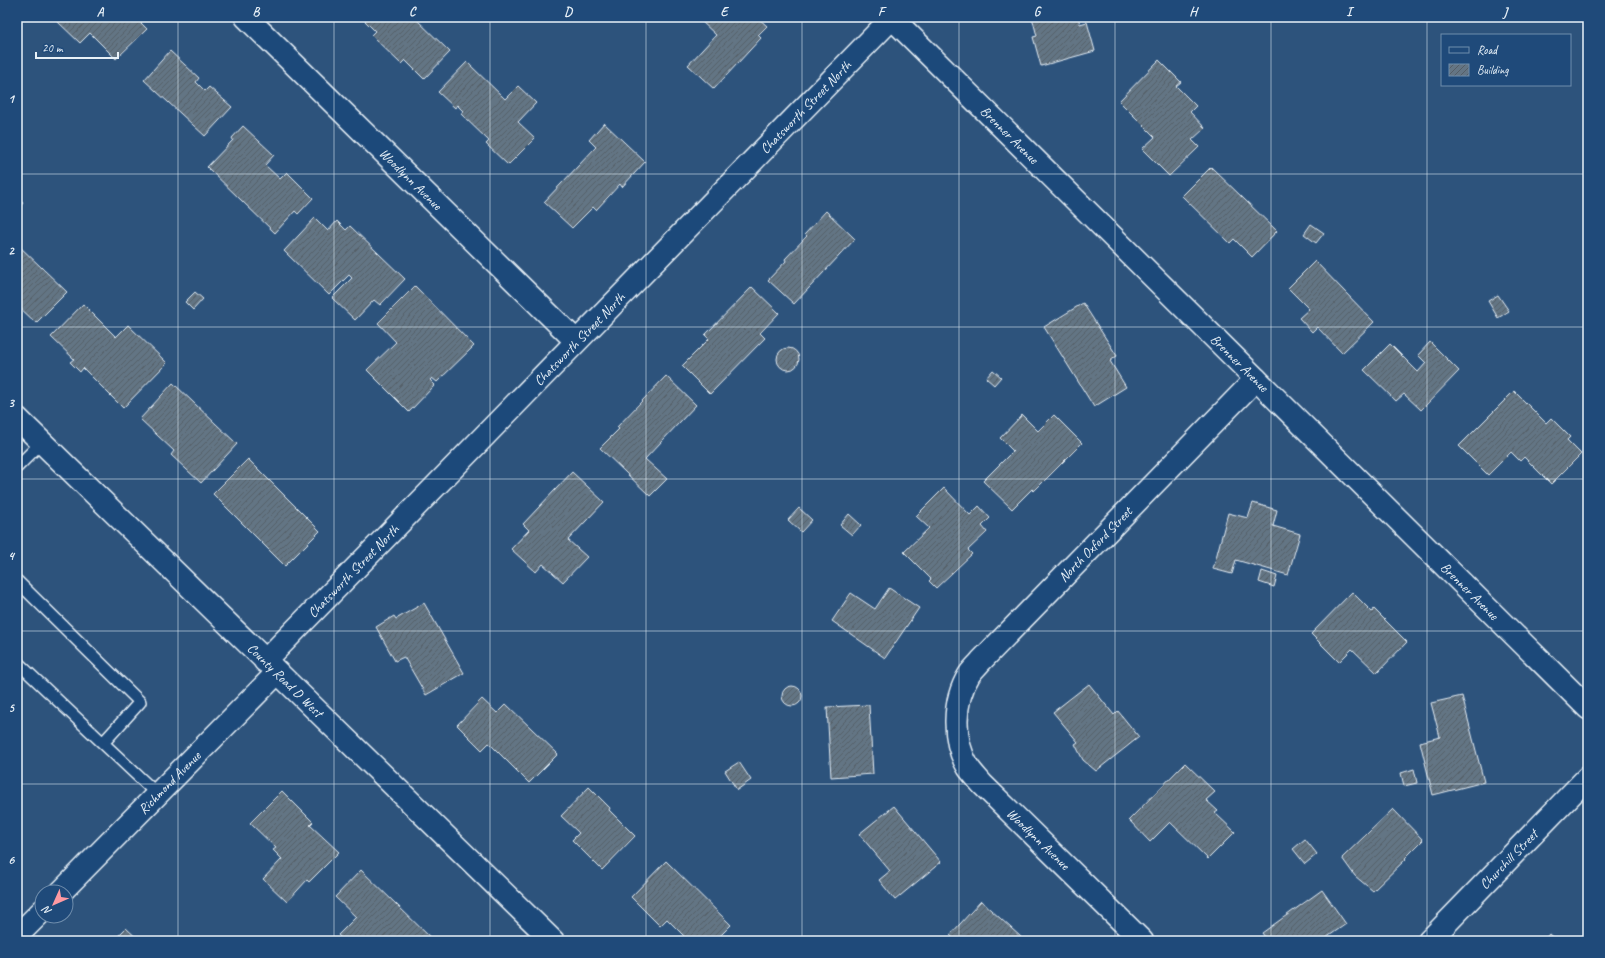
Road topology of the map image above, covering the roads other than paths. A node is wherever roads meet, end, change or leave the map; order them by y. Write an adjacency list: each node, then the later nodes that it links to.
1 (246, 17): 3 (street, Woodlynn Avenue)
2 (892, 17): 3 (street, Chatsworth Street North); 4 (street, Brenner Avenue)
3 (576, 341): 10 (street, Chatsworth Street North)
4 (1256, 379): 11 (street, Brenner Avenue); 12 (street, North Oxford Street)
5 (17, 418): 6 (street, County Road D West)
6 (42, 442): 7 (lane); 10 (street, County Road D West)
7 (17, 467)
8 (17, 581): 13 (lane)
9 (17, 662): 13 (lane)
10 (271, 667): 15 (street, Richmond Avenue); 19 (street, County Road D West)
11 (1588, 708)
12 (956, 722): 20 (street, Woodlynn Avenue)
13 (103, 743): 15 (lane)
14 (1588, 777): 21 (street, Churchill Street)
15 (157, 794): 16 (street, Richmond Avenue)
16 (69, 884)
17 (34, 919): 18 (street)
18 (17, 936)
19 (553, 941)
20 (1142, 941)
21 (1428, 941)

